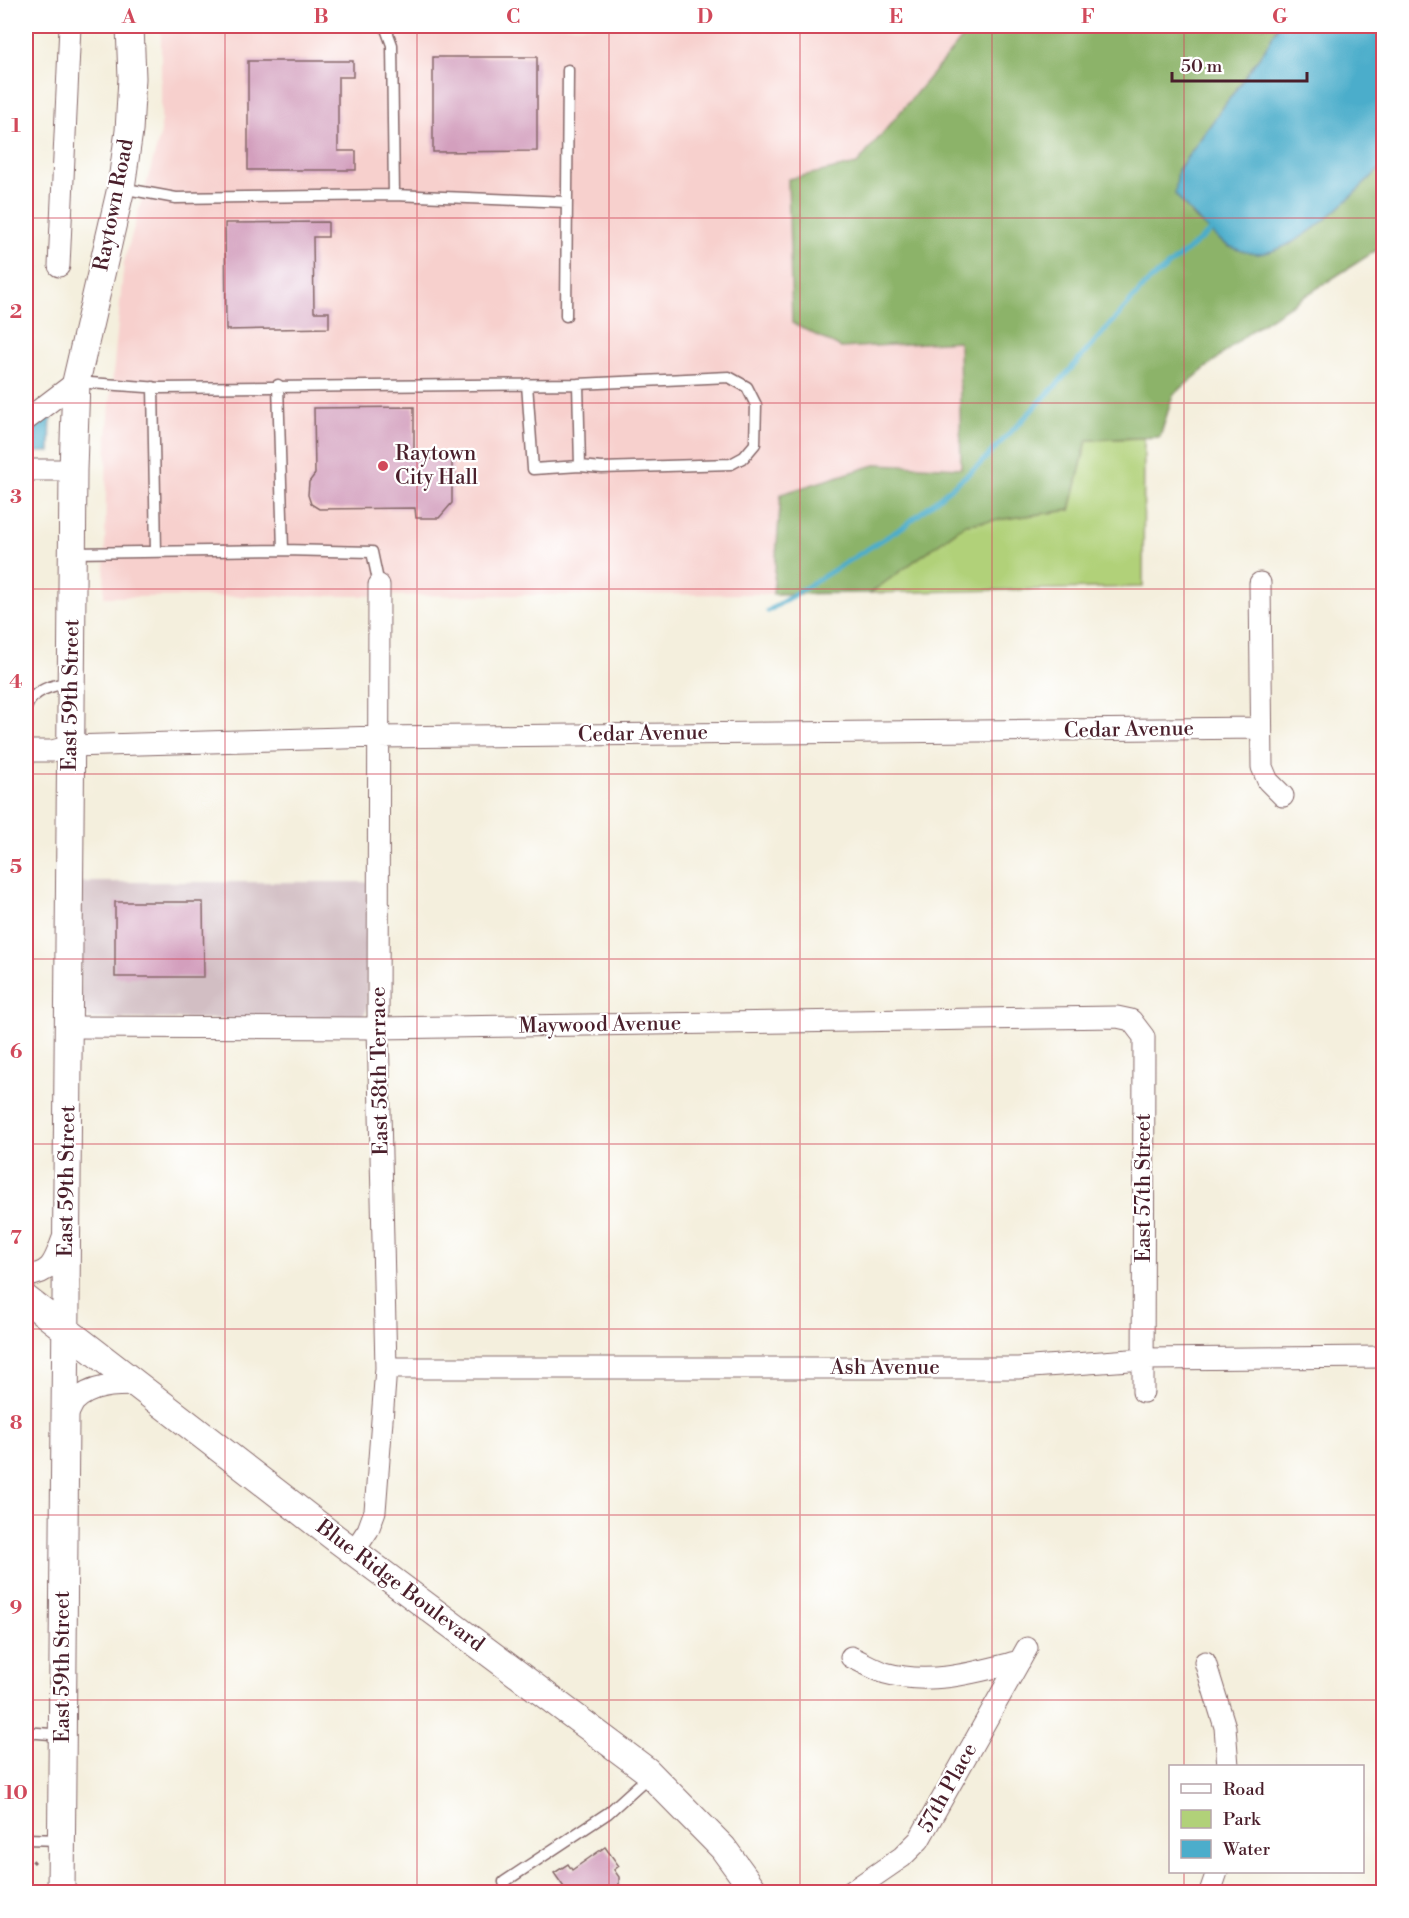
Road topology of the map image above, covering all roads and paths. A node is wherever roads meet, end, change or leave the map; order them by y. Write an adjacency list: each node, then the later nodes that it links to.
1 (70, 26): 8 (street)
2 (130, 26): 5 (street, Raytown Road)
3 (385, 26): 6 (lane)
4 (568, 70): 7 (lane)
5 (121, 188): 6 (lane); 10 (street, Raytown Road)
6 (394, 195): 7 (lane)
7 (567, 202): 9 (lane)
8 (59, 267)
9 (566, 316)
10 (76, 382): 14 (lane); 15 (street); 18 (street, Raytown Road)
11 (527, 384): 12 (lane); 13 (lane); 16 (lane)
12 (578, 384): 16 (lane); 16 (lane)
13 (278, 385): 14 (lane); 19 (lane)
14 (153, 387): 20 (lane)
15 (26, 420)
16 (580, 466)
17 (26, 470): 18 (street)
18 (73, 470): 21 (street, East 59th Street)
19 (283, 550): 20 (lane); 23 (lane)
20 (156, 552): 21 (lane)
21 (72, 553): 24 (street, East 59th Street)
22 (1260, 583): 26 (street)
23 (379, 585): 27 (street, East 58th Terrace)
24 (71, 682): 25 (lane); 28 (street, East 59th Street)
25 (26, 708)
26 (1261, 728): 27 (street, Cedar Avenue); 30 (street)
27 (378, 737): 28 (street, Cedar Avenue); 33 (street, East 58th Terrace)
28 (70, 746): 29 (street, Cedar Avenue); 32 (street, East 59th Street)
29 (26, 751)
30 (1283, 796)
31 (1131, 1020): 33 (street, Maywood Avenue); 39 (street, East 57th Street)
32 (69, 1027): 33 (street, Maywood Avenue); 34 (street, East 59th Street)
33 (378, 1028): 40 (street, East 58th Terrace)
34 (67, 1229): 35 (street); 37 (street, East 59th Street)
35 (26, 1276)
36 (26, 1299): 37 (street, Blue Ridge Boulevard)
37 (66, 1329): 41 (street, Blue Ridge Boulevard); 43 (street, East 59th Street)
38 (1383, 1357): 39 (street, Ash Avenue)
39 (1144, 1359): 40 (street, Ash Avenue); 42 (street, East 57th Street)
40 (386, 1368): 44 (street, East 58th Terrace)
41 (138, 1385): 43 (street); 44 (street, Blue Ridge Boulevard)
42 (1143, 1392)
43 (65, 1419): 48 (street, East 59th Street)
44 (354, 1551): 50 (street, Blue Ridge Boulevard)
45 (851, 1657): 59 (street, 57th Place)
46 (1205, 1662): 49 (street)
47 (26, 1732): 48 (lane)
48 (63, 1735): 52 (street, East 59th Street)
49 (1228, 1765)
50 (651, 1775): 56 (lane); 58 (street, Blue Ridge Boulevard)
51 (26, 1839): 52 (lane)
52 (62, 1840): 57 (street, East 59th Street)
53 (26, 1854): 54 (path)
54 (35, 1863)
55 (1217, 1873): 60 (street)
56 (505, 1887)
57 (61, 1893)
58 (755, 1893)
59 (851, 1893)
60 (1210, 1893)

